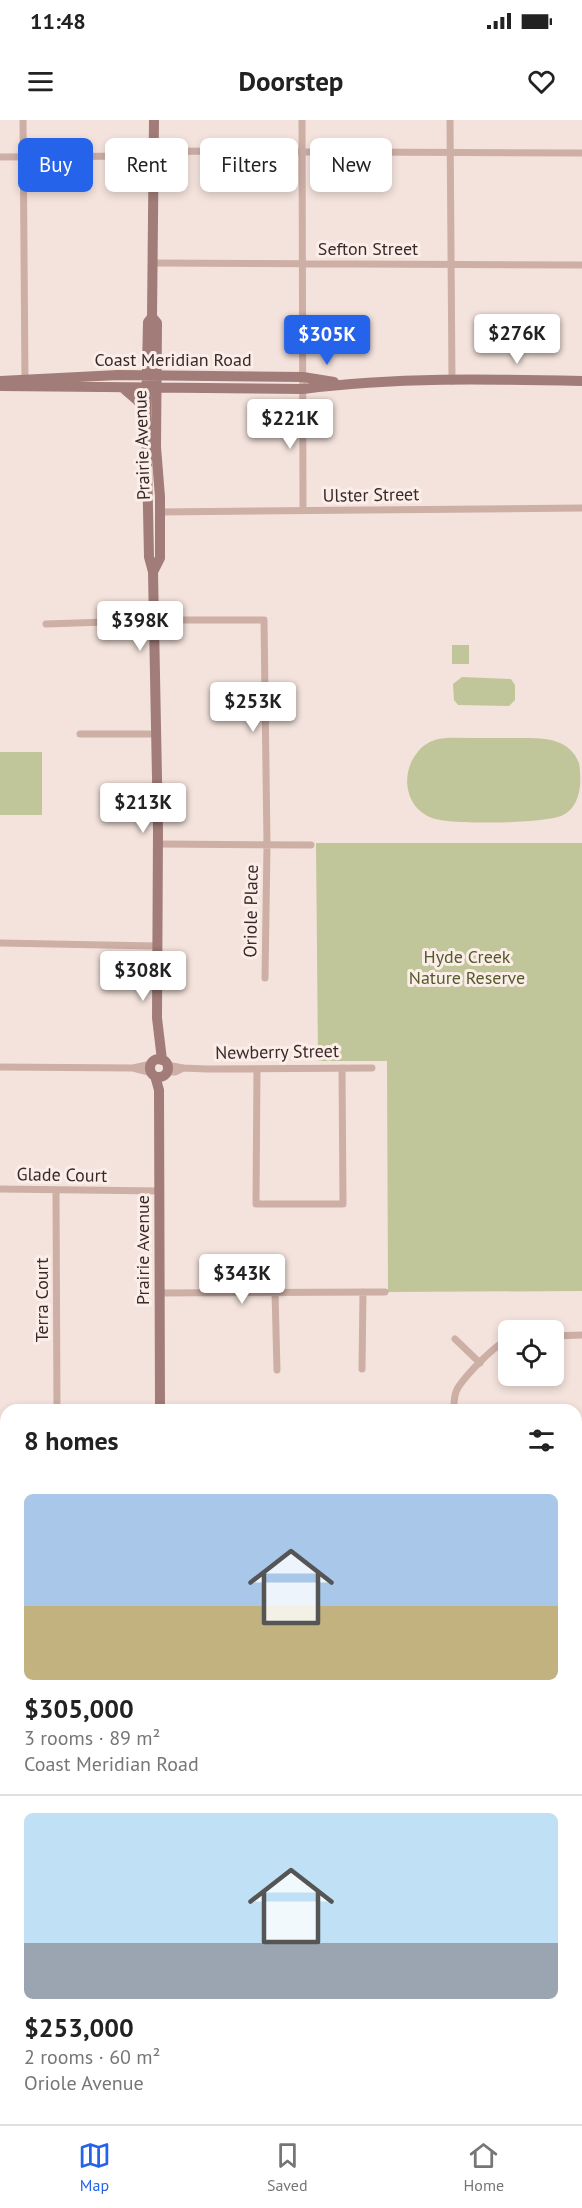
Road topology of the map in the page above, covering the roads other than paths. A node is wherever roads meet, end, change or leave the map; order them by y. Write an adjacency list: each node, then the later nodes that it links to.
1 (23, 120): 5 (street)
2 (154, 120): 6 (main road, Prairie Avenue)
3 (302, 120): 8 (street)
4 (450, 120): 9 (street)
5 (23, 138)
6 (154, 138)
7 (188, 151): 8 (street)
8 (302, 152): 9 (street); 16 (street)
9 (450, 153): 10 (street); 17 (street)
10 (582, 153)
11 (0, 157): 12 (street)
12 (18, 157)
13 (23, 192): 24 (street)
14 (154, 192): 15 (main road, Prairie Avenue)
15 (153, 263): 16 (street, Sefton Street); 19 (main road, Prairie Avenue)
16 (301, 264): 17 (street, Sefton Street); 20 (street)
17 (451, 264): 18 (street, Sefton Street); 22 (street)
18 (582, 265)
19 (152, 376): 20 (main road, Coast Meridian Road); 24 (main road, Coast Meridian Road); 28 (main road, Prairie Avenue)
20 (303, 377): 25 (main road, Coast Meridian Road); 29 (street)
21 (0, 381): 24 (main road, Coast Meridian Road)
22 (452, 381): 23 (main road, Coast Meridian Road); 25 (main road, Coast Meridian Road)
23 (582, 381)
24 (25, 383): 26 (main road, Coast Meridian Road); 27 (main road, Coast Meridian Road)
25 (347, 383): 29 (main road, Coast Meridian Road)
26 (0, 386)
27 (123, 388): 28 (main road, Coast Meridian Road); 30 (main road)
28 (152, 388): 29 (main road, Coast Meridian Road); 30 (main road, Prairie Avenue); 33 (main road, Prairie Avenue)
29 (303, 389): 32 (street)
30 (146, 414): 34 (main road, Prairie Avenue)
31 (582, 508): 32 (street, Ulster Street)
32 (303, 510): 33 (street, Ulster Street)
33 (160, 512): 34 (main road, Prairie Avenue)
34 (153, 572): 35 (main road, Prairie Avenue)
35 (154, 621): 36 (street); 38 (main road, Prairie Avenue); 40 (street, Oriole Place)
36 (46, 624)
37 (80, 734): 38 (street)
38 (156, 734): 39 (main road, Prairie Avenue)
39 (158, 844): 40 (street); 43 (main road, Prairie Avenue)
40 (267, 845): 41 (street); 44 (street, Oriole Place)
41 (310, 845)
42 (0, 943): 43 (street)
43 (157, 946): 46 (main road, Prairie Avenue)
44 (265, 978)
45 (0, 1066): 46 (street, Newberry Street)
46 (159, 1068): 49 (street, Newberry Street); 52 (main road, Prairie Avenue)
47 (342, 1068): 48 (street, Newberry Street); 49 (street, Newberry Street); 49 (street)
48 (372, 1068)
49 (257, 1069)
50 (0, 1189): 51 (street, Glade Court)
51 (56, 1190): 52 (street, Glade Court); 64 (street, Terra Court)
52 (160, 1191): 56 (main road, Prairie Avenue)
53 (275, 1292): 54 (street); 56 (street); 63 (street)
54 (363, 1292): 55 (street); 62 (street)
55 (385, 1292)
56 (160, 1293): 65 (main road, Prairie Avenue)
57 (582, 1335): 58 (street)
58 (564, 1336)
59 (455, 1338): 61 (street)
60 (498, 1348): 61 (street)
61 (480, 1363): 66 (street)
62 (362, 1369)
63 (277, 1370)
64 (57, 1404)
65 (160, 1404)
66 (455, 1404)

